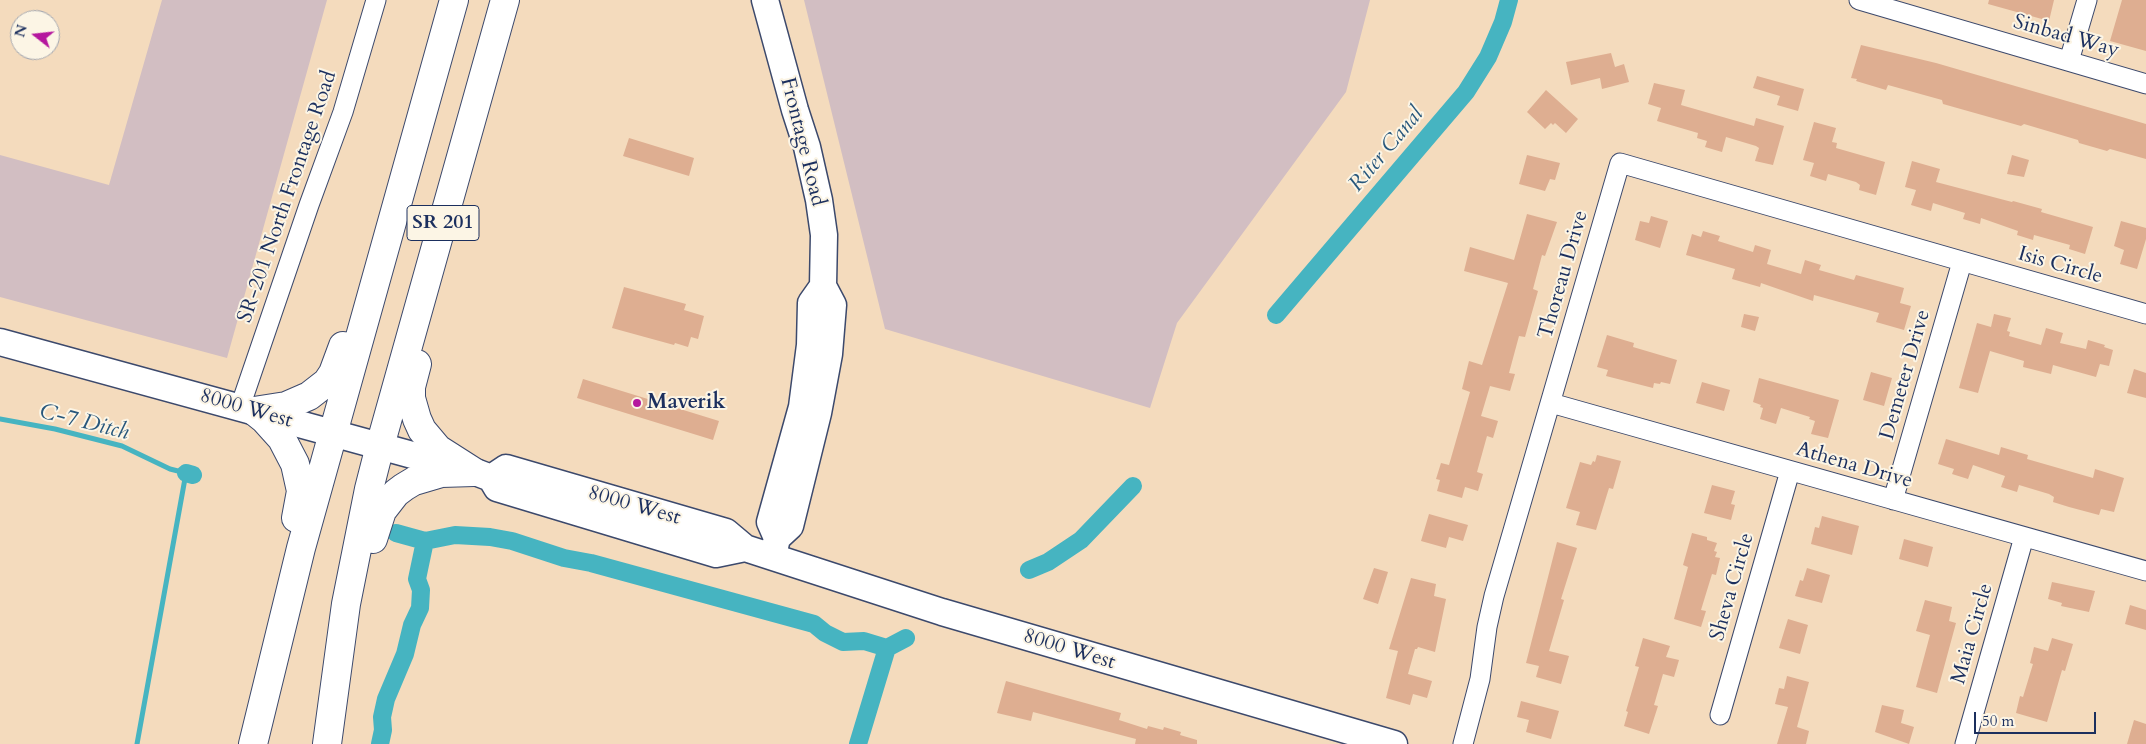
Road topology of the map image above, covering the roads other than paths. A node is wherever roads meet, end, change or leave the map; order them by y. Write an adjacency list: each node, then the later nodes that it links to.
1 (376, 0): 16 (street, SR-201 North Frontage Road)
2 (454, 0): 11 (highway, SR 201)
3 (506, 0): 10 (highway, SR 201)
4 (765, 0): 23 (street, Frontage Road)
5 (1859, 0): 7 (street, Sinbad Way)
6 (2087, 0): 8 (street)
7 (1895, 5): 8 (street, Sinbad Way)
8 (2069, 61): 9 (street, Sinbad Way)
9 (2146, 84)
10 (479, 94): 18 (highway, SR 201); 20 (highway)
11 (412, 153): 16 (highway); 17 (highway, SR 201)
12 (1962, 262): 13 (street, Isis Circle); 15 (street, Thoreau Drive); 21 (street, Demeter Drive)
13 (2146, 314)
14 (0, 342): 16 (street, 8000 West)
15 (1551, 403): 19 (street, Athena Drive); 31 (street, Thoreau Drive)
16 (247, 409): 17 (street, 8000 West); 26 (highway)
17 (333, 433): 18 (street, 8000 West); 27 (highway, SR 201)
18 (380, 446): 20 (street, 8000 West); 28 (highway, SR 201)
19 (1790, 471): 21 (street, Athena Drive); 25 (street, Sheva Circle)
20 (482, 475): 23 (street, 8000 West); 29 (highway)
21 (1893, 500): 22 (street, Athena Drive)
22 (2024, 537): 24 (street, Athena Drive); 32 (street, Maia Circle)
23 (775, 547): 30 (street, 8000 West)
24 (2146, 571)
25 (1720, 715)
26 (244, 744)
27 (253, 744)
28 (327, 744)
29 (340, 744)
30 (1394, 744)
31 (1463, 744)
32 (1965, 744)

